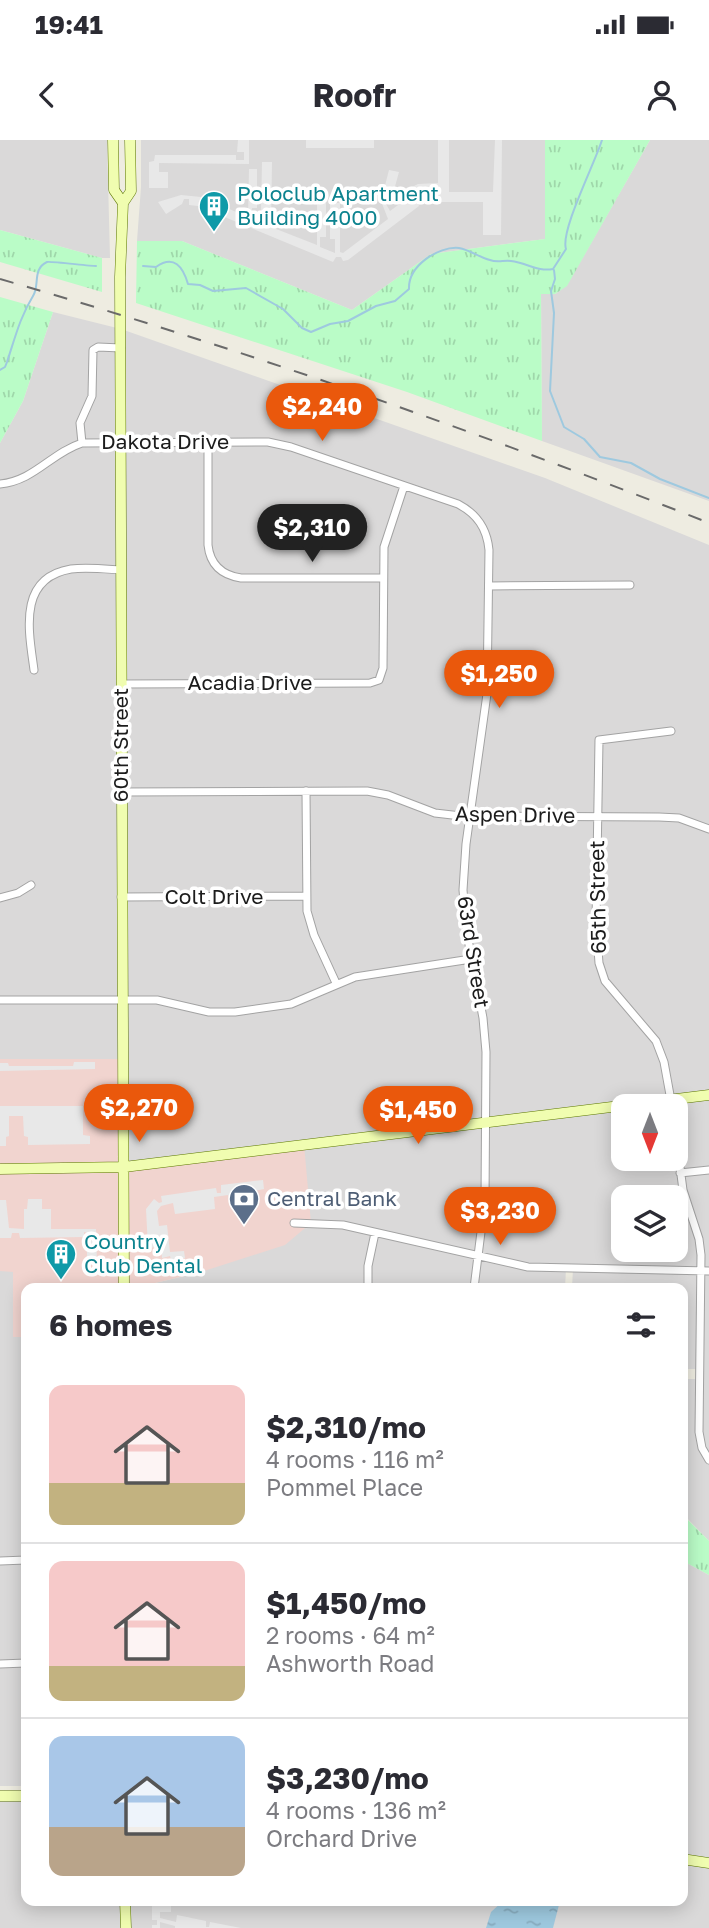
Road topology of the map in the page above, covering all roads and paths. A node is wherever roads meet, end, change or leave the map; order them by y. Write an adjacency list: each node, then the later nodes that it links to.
1 (113, 140): 3 (main road, 60th Street)
2 (130, 140): 3 (main road, 60th Street)
3 (123, 203): 4 (main road, 60th Street)
4 (121, 348): 6 (street); 7 (main road, 60th Street)
5 (208, 442): 7 (street, Dakota Drive); 9 (street, Dakota Drive); 12 (street)
6 (82, 443): 7 (street, Dakota Drive); 8 (street, Dakota Drive)
7 (121, 443): 11 (main road, 60th Street)
8 (0, 484)
9 (404, 486): 10 (street, Dakota Drive); 12 (street)
10 (486, 533): 14 (street, 63rd Street)
11 (121, 570): 15 (street); 16 (main road, 60th Street)
12 (383, 578): 16 (street, Acadia Drive)
13 (630, 585): 14 (street)
14 (489, 586): 20 (street, 63rd Street)
15 (34, 670)
16 (121, 684): 19 (main road, 60th Street)
17 (671, 731): 21 (street, 65th Street)
18 (306, 791): 19 (street, Aspen Drive); 20 (street, Aspen Drive); 25 (street)
19 (121, 792): 24 (main road, 60th Street)
20 (470, 816): 21 (street, Aspen Drive); 27 (street, 63rd Street)
21 (598, 817): 22 (street, Aspen Drive); 31 (street, 65th Street)
22 (705, 827)
23 (31, 885): 26 (street)
24 (121, 897): 25 (street, Colt Drive); 30 (main road, 60th Street)
25 (306, 897): 28 (street)
26 (0, 898)
27 (471, 959): 28 (street); 35 (street, 63rd Street)
28 (336, 983): 30 (street)
29 (0, 1000): 30 (street)
30 (122, 1000): 36 (main road, 60th Street)
31 (669, 1094)
32 (709, 1095): 33 (main road)
33 (688, 1099)
34 (611, 1109): 35 (main road)
35 (486, 1122): 36 (main road); 42 (street, 63rd Street)
36 (124, 1167): 37 (main road); 44 (main road, 60th Street)
37 (0, 1169)
38 (709, 1170): 39 (street)
39 (680, 1173): 43 (street)
40 (294, 1223): 41 (street)
41 (375, 1233): 42 (street); 45 (street)
42 (478, 1256): 43 (street); 46 (street, 63rd Street)
43 (706, 1271): 47 (street)
44 (124, 1283)
45 (368, 1283)
46 (475, 1283)
47 (700, 1374): 48 (street); 49 (street)
48 (709, 1374)
49 (709, 1460)
50 (21, 1560): 51 (street)
51 (0, 1561)
52 (21, 1663): 53 (street)
53 (0, 1664)
54 (0, 1796): 55 (main road)
55 (21, 1796)
56 (688, 1860): 57 (main road)
57 (709, 1863)
58 (125, 1906): 59 (main road)
59 (125, 1928)

